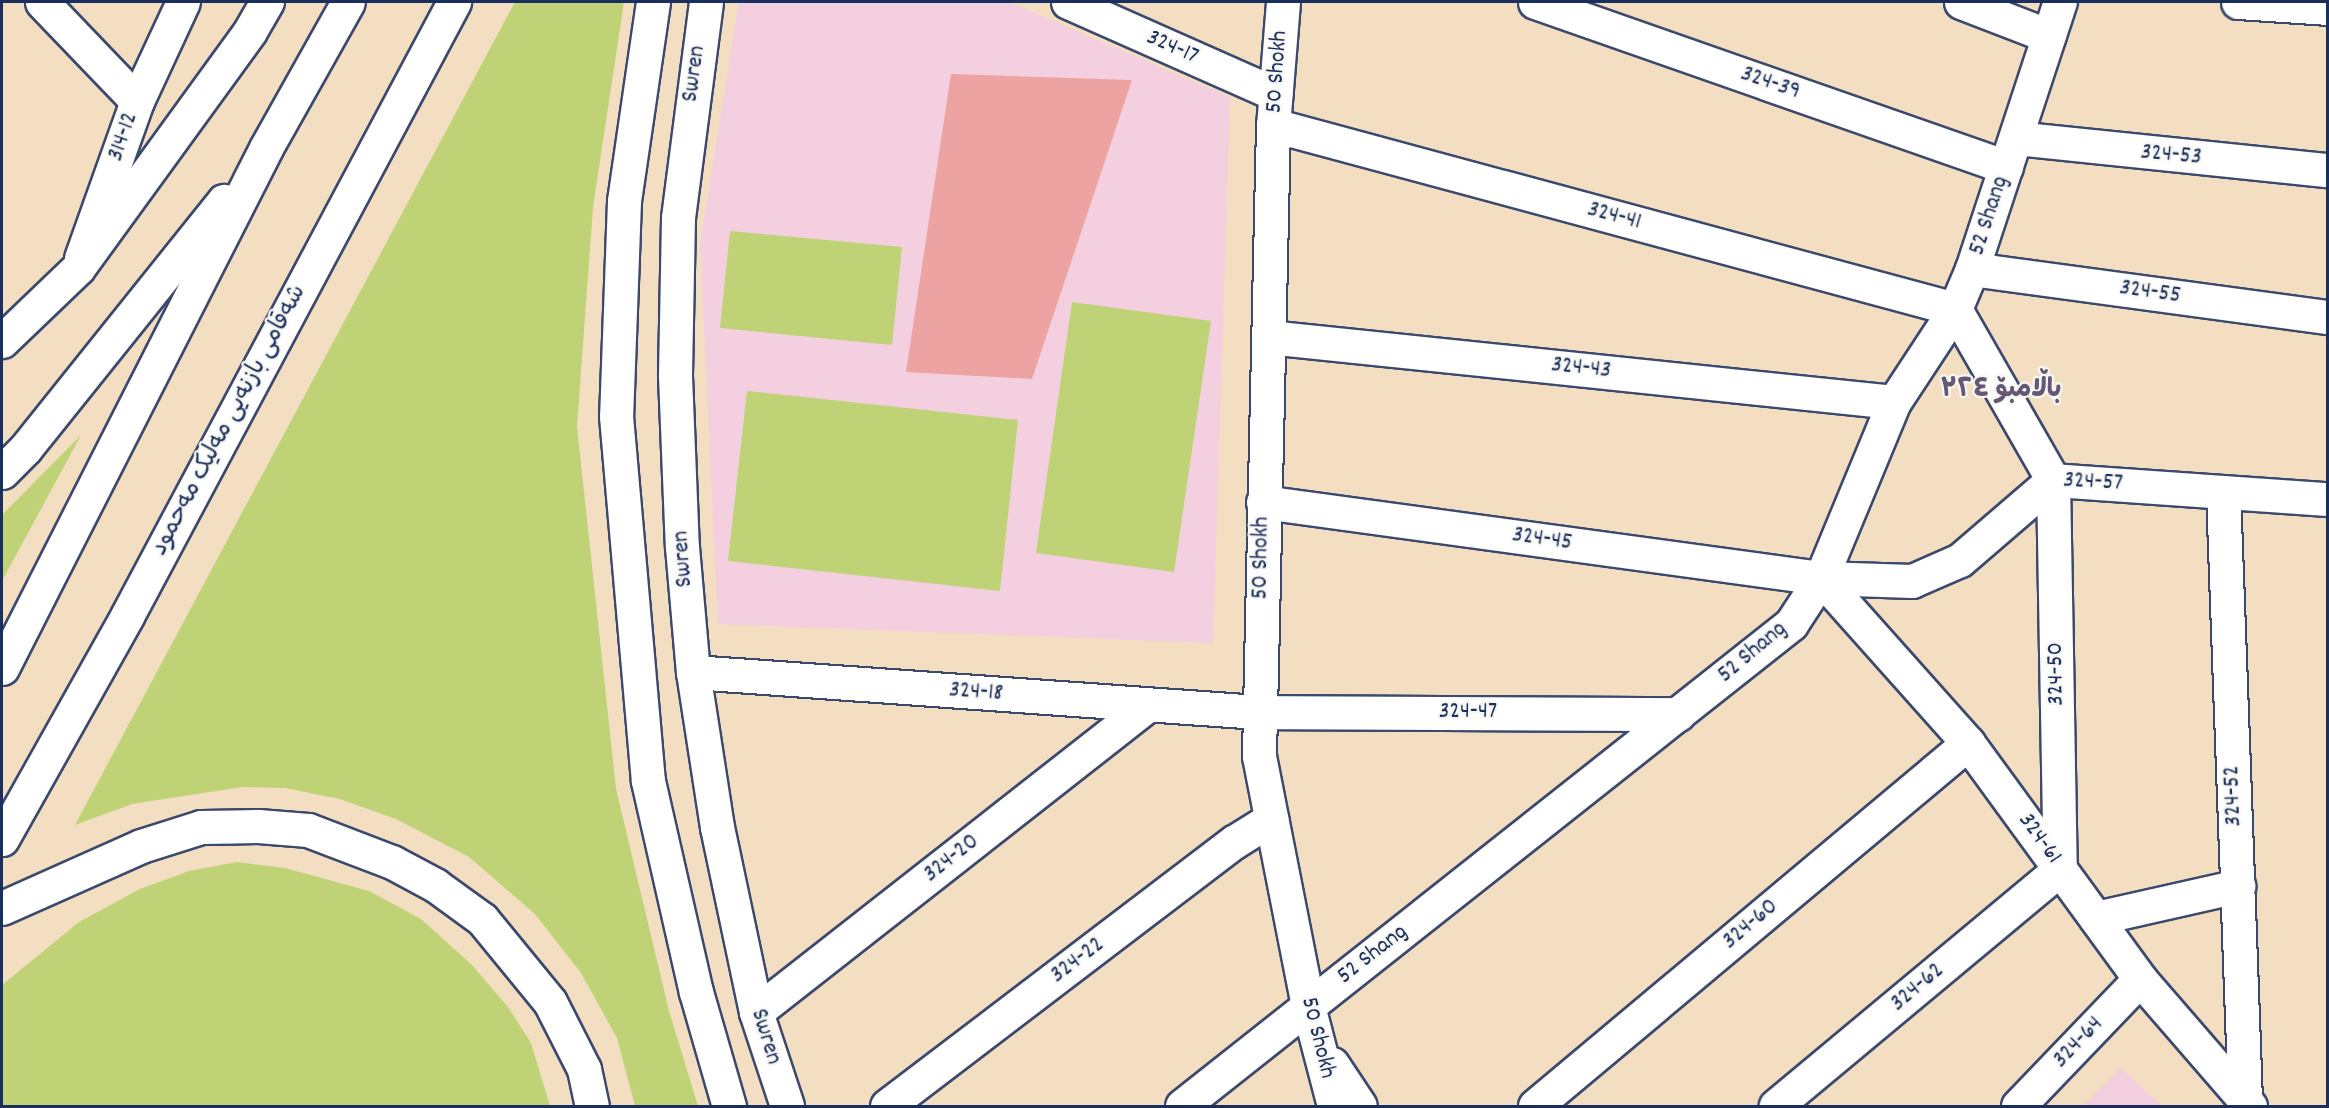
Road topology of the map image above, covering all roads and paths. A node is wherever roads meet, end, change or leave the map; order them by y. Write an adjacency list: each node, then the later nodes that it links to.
1 (42, 2): 16 (main road, 314-12)
2 (183, 2): 16 (main road)
3 (267, 2): 21 (main road)
4 (348, 2): 18 (main road)
5 (454, 2): 41 (main road, شەقامی بازنەیی مەلیک مەحمود)
6 (653, 2): 52 (main road)
7 (706, 2): 35 (main road, Swren)
8 (1068, 2): 17 (main road, 324-17)
9 (1283, 2): 17 (main road, 50 Shokh)
10 (1535, 2): 19 (main road, 324-39)
11 (1961, 2): 15 (main road)
12 (2060, 2): 15 (main road, 52 Shang)
13 (2238, 2): 14 (main road)
14 (2328, 8)
15 (2049, 36): 19 (main road, 52 Shang)
16 (136, 101): 21 (main road, 314-12)
17 (1275, 109): 23 (main road, 324-41); 26 (main road, 50 Shokh)
18 (266, 148): 28 (main road); 34 (main road)
19 (2011, 153): 20 (main road, 324-53); 22 (main road, 52 Shang)
20 (2328, 170)
21 (78, 268): 25 (main road)
22 (1972, 269): 23 (main road, 52 Shang); 24 (main road, 324-55)
23 (1954, 309): 27 (main road, 52 Shang); 29 (main road)
24 (2328, 317)
25 (5, 330)
26 (1268, 337): 27 (main road, 324-43); 32 (main road, 50 Shokh)
27 (1894, 402): 33 (main road, 52 Shang)
28 (2, 472)
29 (2053, 480): 30 (main road, 324-57); 33 (main road, 324-57); 42 (main road, 324-50)
30 (2223, 492): 31 (main road, 324-57); 43 (main road, 324-52)
31 (2328, 499)
32 (1263, 502): 33 (main road, 324-45); 37 (main road, 50 Shokh)
33 (1821, 578): 38 (main road, 52 Shang); 39 (main road, 324-61)
34 (2, 668)
35 (693, 672): 36 (main road, 324-18); 48 (main road, Swren)
36 (1148, 705): 37 (main road, 324-18); 48 (main road, 324-20)
37 (1258, 712): 38 (main road, 324-47); 40 (main road, 50 Shokh)
38 (1678, 714): 47 (main road, 52 Shang)
39 (1968, 743): 42 (main road, 324-61); 58 (main road, 324-60)
40 (1271, 819): 47 (main road, 50 Shokh); 54 (main road, 324-22)
41 (2, 839)
42 (2061, 869): 45 (main road, 324-61); 59 (main road, 324-62)
43 (2238, 886): 45 (main road); 50 (main road, 324-52)
44 (2, 908): 51 (main road)
45 (2096, 918): 46 (main road, 324-61)
46 (2140, 979): 50 (main road, 324-61); 60 (main road, 324-64)
47 (1308, 1006): 49 (main road, 50 Shokh); 55 (main road, 52 Shang)
48 (756, 1012): 53 (main road, Swren)
49 (1319, 1045): 56 (main road, 50 Shokh); 57 (main road)
50 (2247, 1104)
51 (592, 1107)
52 (729, 1107)
53 (787, 1107)
54 (887, 1107)
55 (1182, 1107)
56 (1334, 1107)
57 (1360, 1107)
58 (1535, 1107)
59 (1776, 1107)
60 (2018, 1107)

